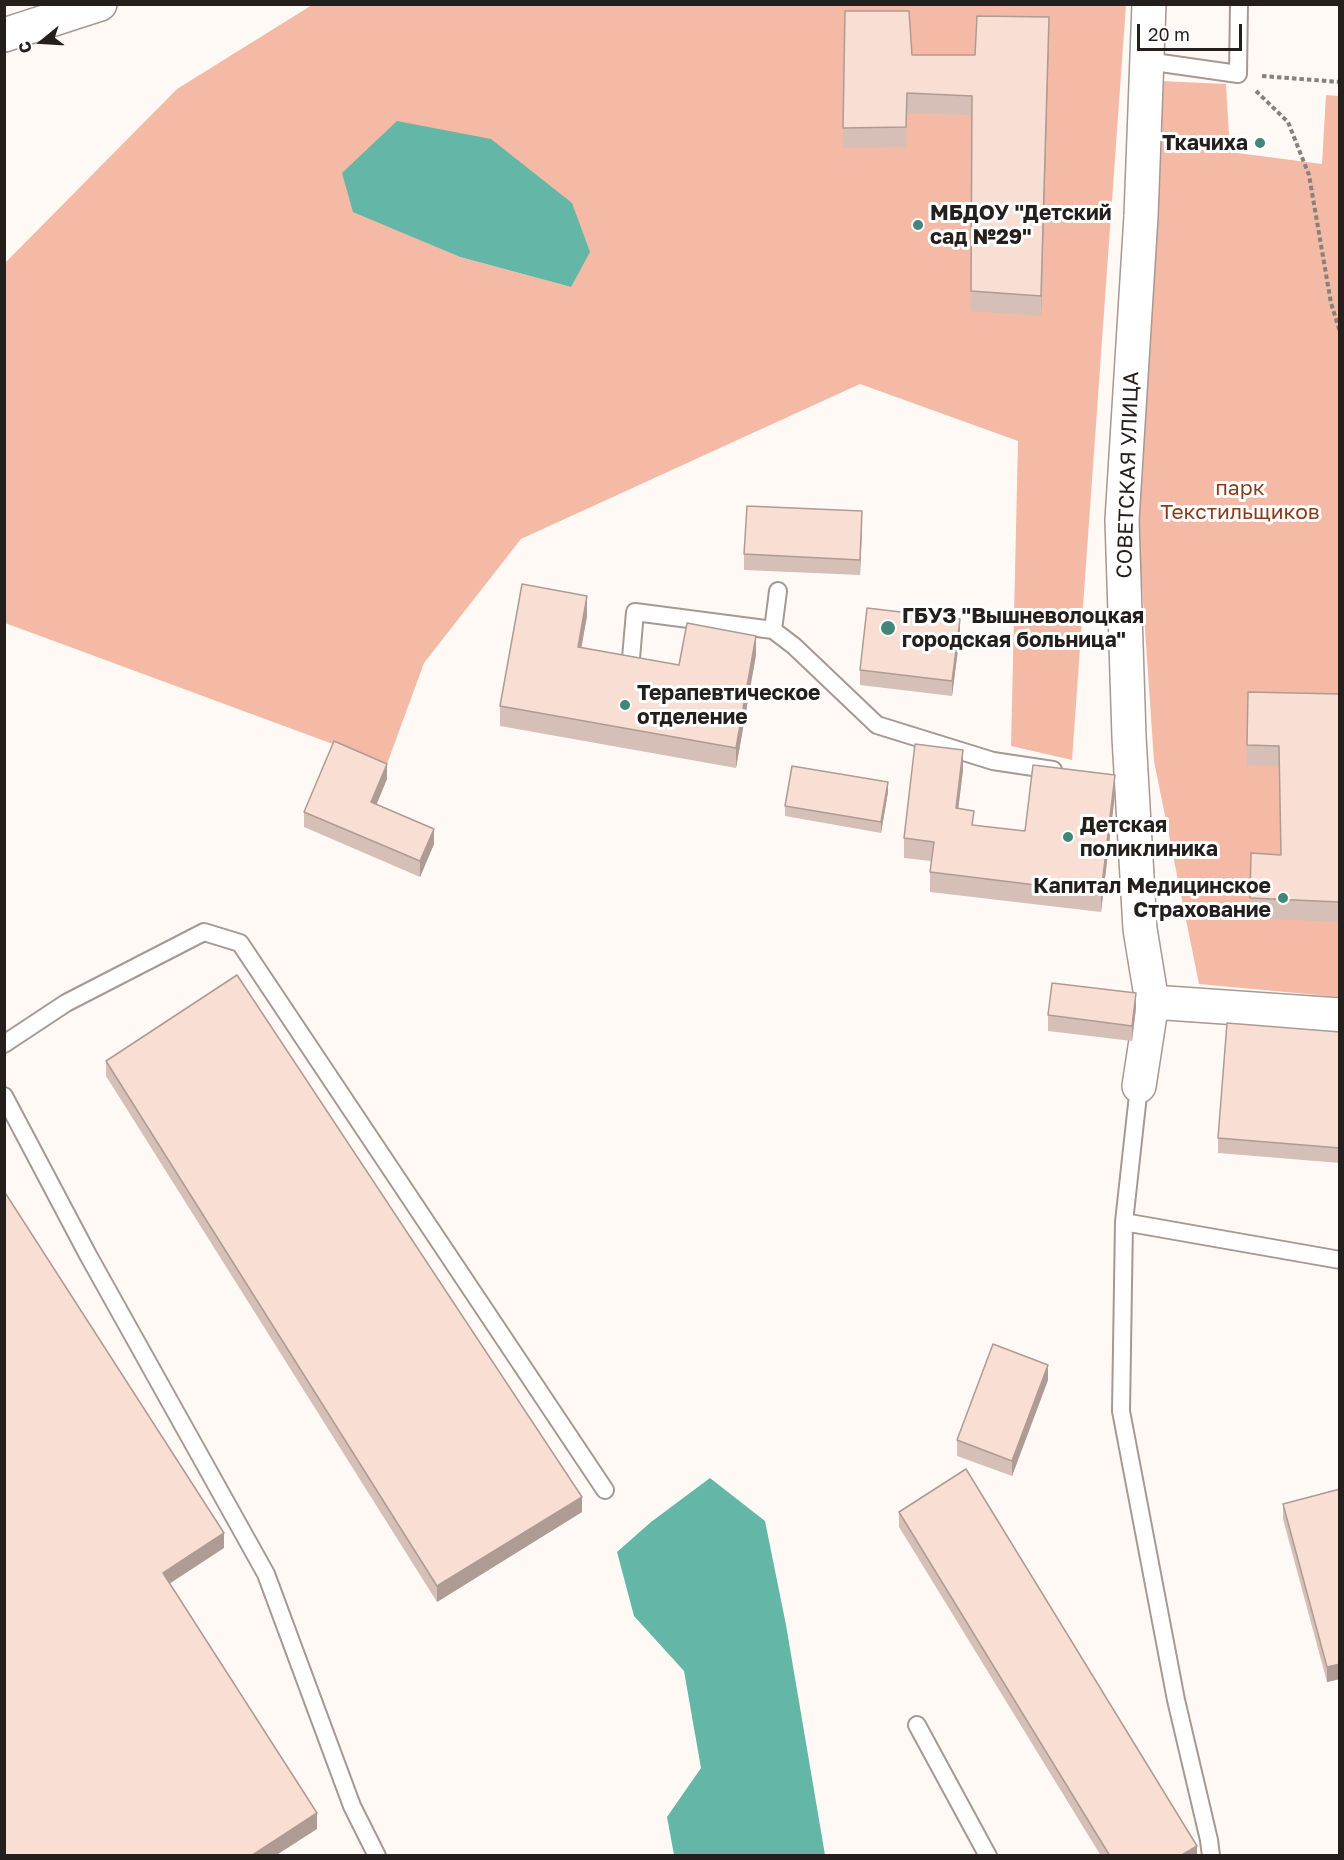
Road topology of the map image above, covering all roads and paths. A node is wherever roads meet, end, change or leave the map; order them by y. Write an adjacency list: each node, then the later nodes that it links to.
1 (100, 4): 4 (street)
2 (1149, 4): 5 (street, СОВЕТСКАЯ УЛИЦА)
3 (1239, 4): 6 (lane)
4 (4, 35)
5 (1147, 61): 6 (lane); 13 (street, СОВЕТСКАЯ УЛИЦА)
6 (1238, 74): 7 (path); 8 (path)
7 (1340, 82)
8 (1340, 332)
9 (778, 591): 10 (lane)
10 (773, 630): 11 (lane); 12 (lane)
11 (631, 658)
12 (1073, 773)
13 (1152, 1002): 14 (street); 16 (street, СОВЕТСКАЯ УЛИЦА)
14 (1340, 1015)
15 (4, 1044): 20 (lane)
16 (1139, 1086): 18 (lane)
17 (4, 1096): 22 (lane)
18 (1124, 1222): 19 (lane); 24 (lane)
19 (1340, 1260)
20 (605, 1490)
21 (917, 1725): 23 (lane)
22 (377, 1856)
23 (988, 1856)
24 (1211, 1856)

